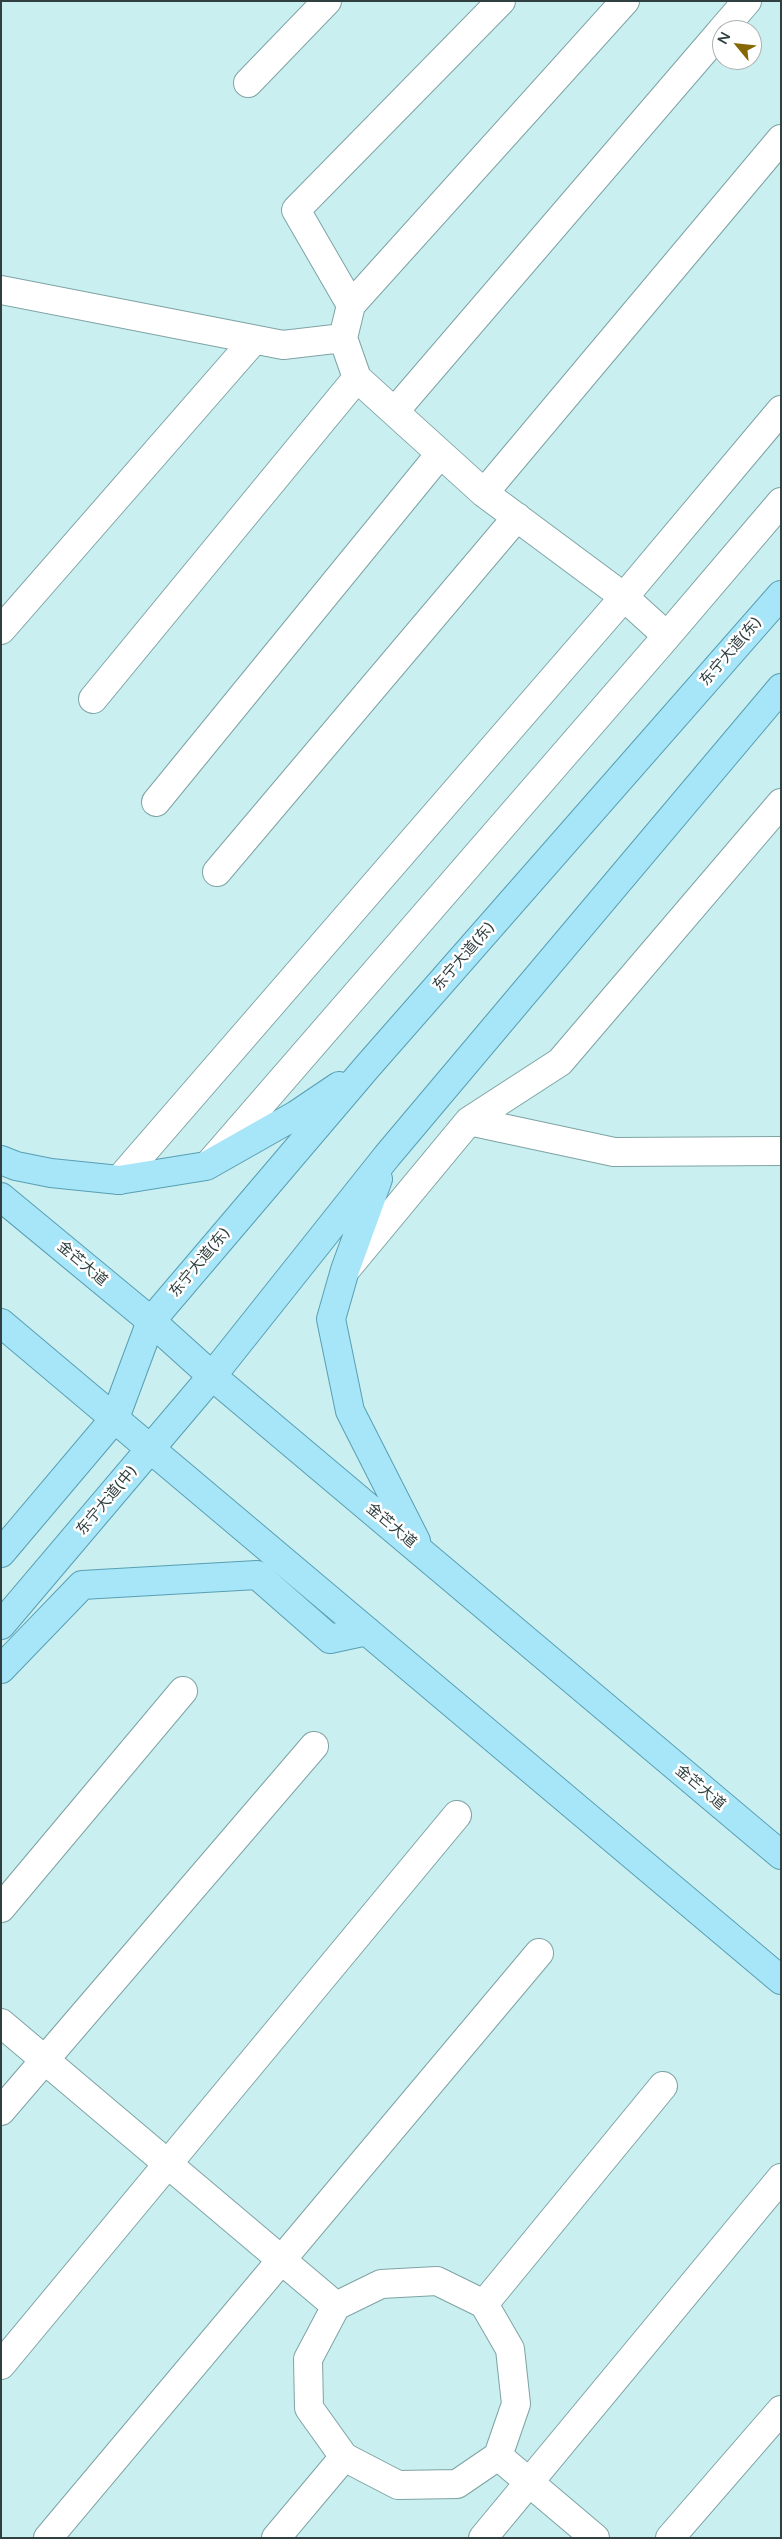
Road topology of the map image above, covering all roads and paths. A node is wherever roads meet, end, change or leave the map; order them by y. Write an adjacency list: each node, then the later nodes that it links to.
1 (327, 1): 7 (street)
2 (501, 1): 10 (street)
3 (625, 1): 10 (street)
4 (747, 1): 5 (street)
5 (731, 20)
6 (712, 42): 15 (street)
7 (248, 83)
8 (781, 139): 17 (street)
9 (1, 290): 12 (street)
10 (351, 305): 11 (street)
11 (343, 338): 12 (street); 13 (street)
12 (254, 340): 22 (street)
13 (357, 378): 15 (street); 25 (street)
14 (781, 410): 21 (street)
15 (395, 411): 16 (street)
16 (440, 454): 17 (street); 26 (street)
17 (484, 493): 19 (street)
18 (781, 502): 23 (street)
19 (517, 517): 21 (street); 28 (street)
20 (781, 596): 29 (main road, 东宁大道(东))
21 (624, 597): 23 (street); 35 (street)
22 (1, 630)
23 (667, 636): 34 (street)
24 (781, 688): 32 (main road)
25 (93, 699)
26 (156, 802)
27 (781, 803): 30 (street)
28 (217, 872)
29 (367, 1067): 34 (main road); 38 (main road, 东宁大道(东))
30 (469, 1121): 31 (street); 37 (street)
31 (781, 1151)
32 (387, 1156): 37 (main road); 40 (main road)
33 (6, 1160): 35 (main road)
34 (206, 1166): 35 (main road)
35 (119, 1180)
36 (1, 1197): 38 (main road, 金芒大道)
37 (345, 1270): 44 (main road)
38 (151, 1321): 40 (main road, 金芒大道); 41 (main road)
39 (1, 1322): 41 (main road)
40 (212, 1376): 42 (main road, 东宁大道(中)); 44 (main road, 金芒大道)
41 (115, 1418): 42 (main road); 43 (main road)
42 (151, 1449): 45 (main road, 东宁大道(中)); 46 (main road)
43 (1, 1553)
44 (422, 1553): 51 (main road, 金芒大道)
45 (1, 1625)
46 (367, 1631): 47 (main road); 54 (main road)
47 (1, 1669)
48 (183, 1691): 52 (street)
49 (314, 1746): 56 (street)
50 (457, 1815): 59 (street)
51 (781, 1855)
52 (1, 1908)
53 (539, 1953): 61 (street)
54 (781, 1980)
55 (1, 2024): 56 (street)
56 (44, 2060): 58 (street); 59 (street)
57 (663, 2086): 62 (street)
58 (1, 2112)
59 (168, 2164): 61 (street); 64 (street)
60 (781, 2178): 68 (street)
61 (282, 2260): 63 (street); 69 (street)
62 (484, 2304): 63 (street); 66 (street)
63 (336, 2306): 67 (street)
64 (1, 2364)
65 (781, 2410): 73 (street)
66 (498, 2456): 67 (street); 68 (street)
67 (344, 2457): 70 (street)
68 (530, 2483): 71 (street); 72 (street)
69 (48, 2538)
70 (276, 2538)
71 (483, 2538)
72 (595, 2538)
73 (670, 2538)

